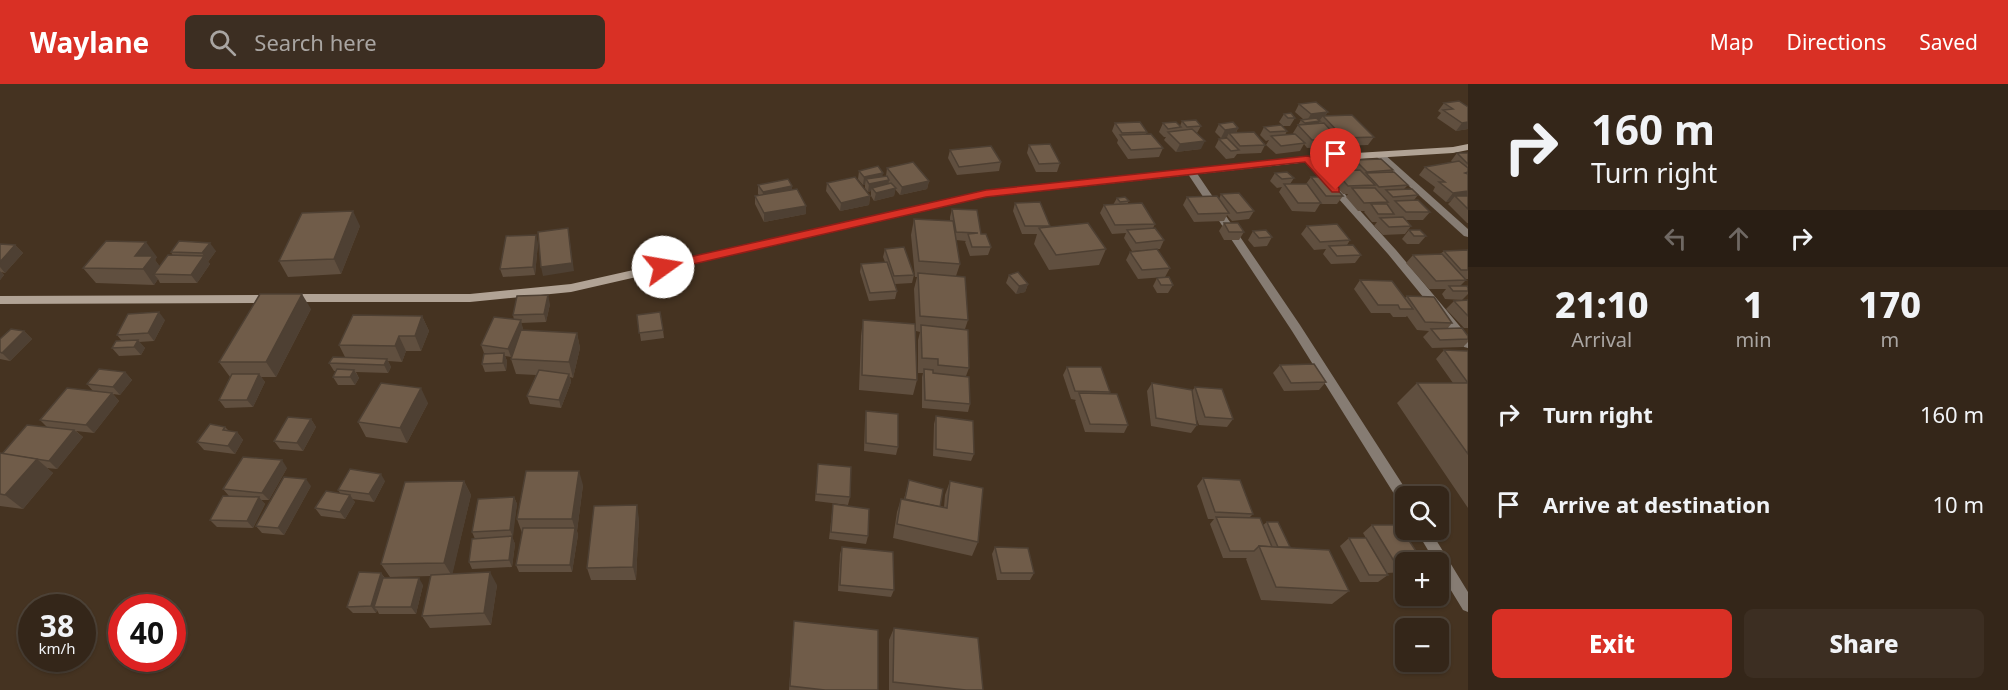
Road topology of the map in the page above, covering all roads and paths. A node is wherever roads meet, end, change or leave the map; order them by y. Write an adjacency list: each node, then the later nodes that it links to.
1 (1468, 147): 2 (street)
2 (1380, 155): 3 (street); 5 (street)
3 (1308, 159): 4 (street); 7 (street)
4 (1191, 171): 6 (street); 8 (street)
5 (1468, 234)
6 (0, 300)
7 (1468, 344)
8 (1396, 486)
9 (1429, 540): 10 (street)
10 (1468, 605)

